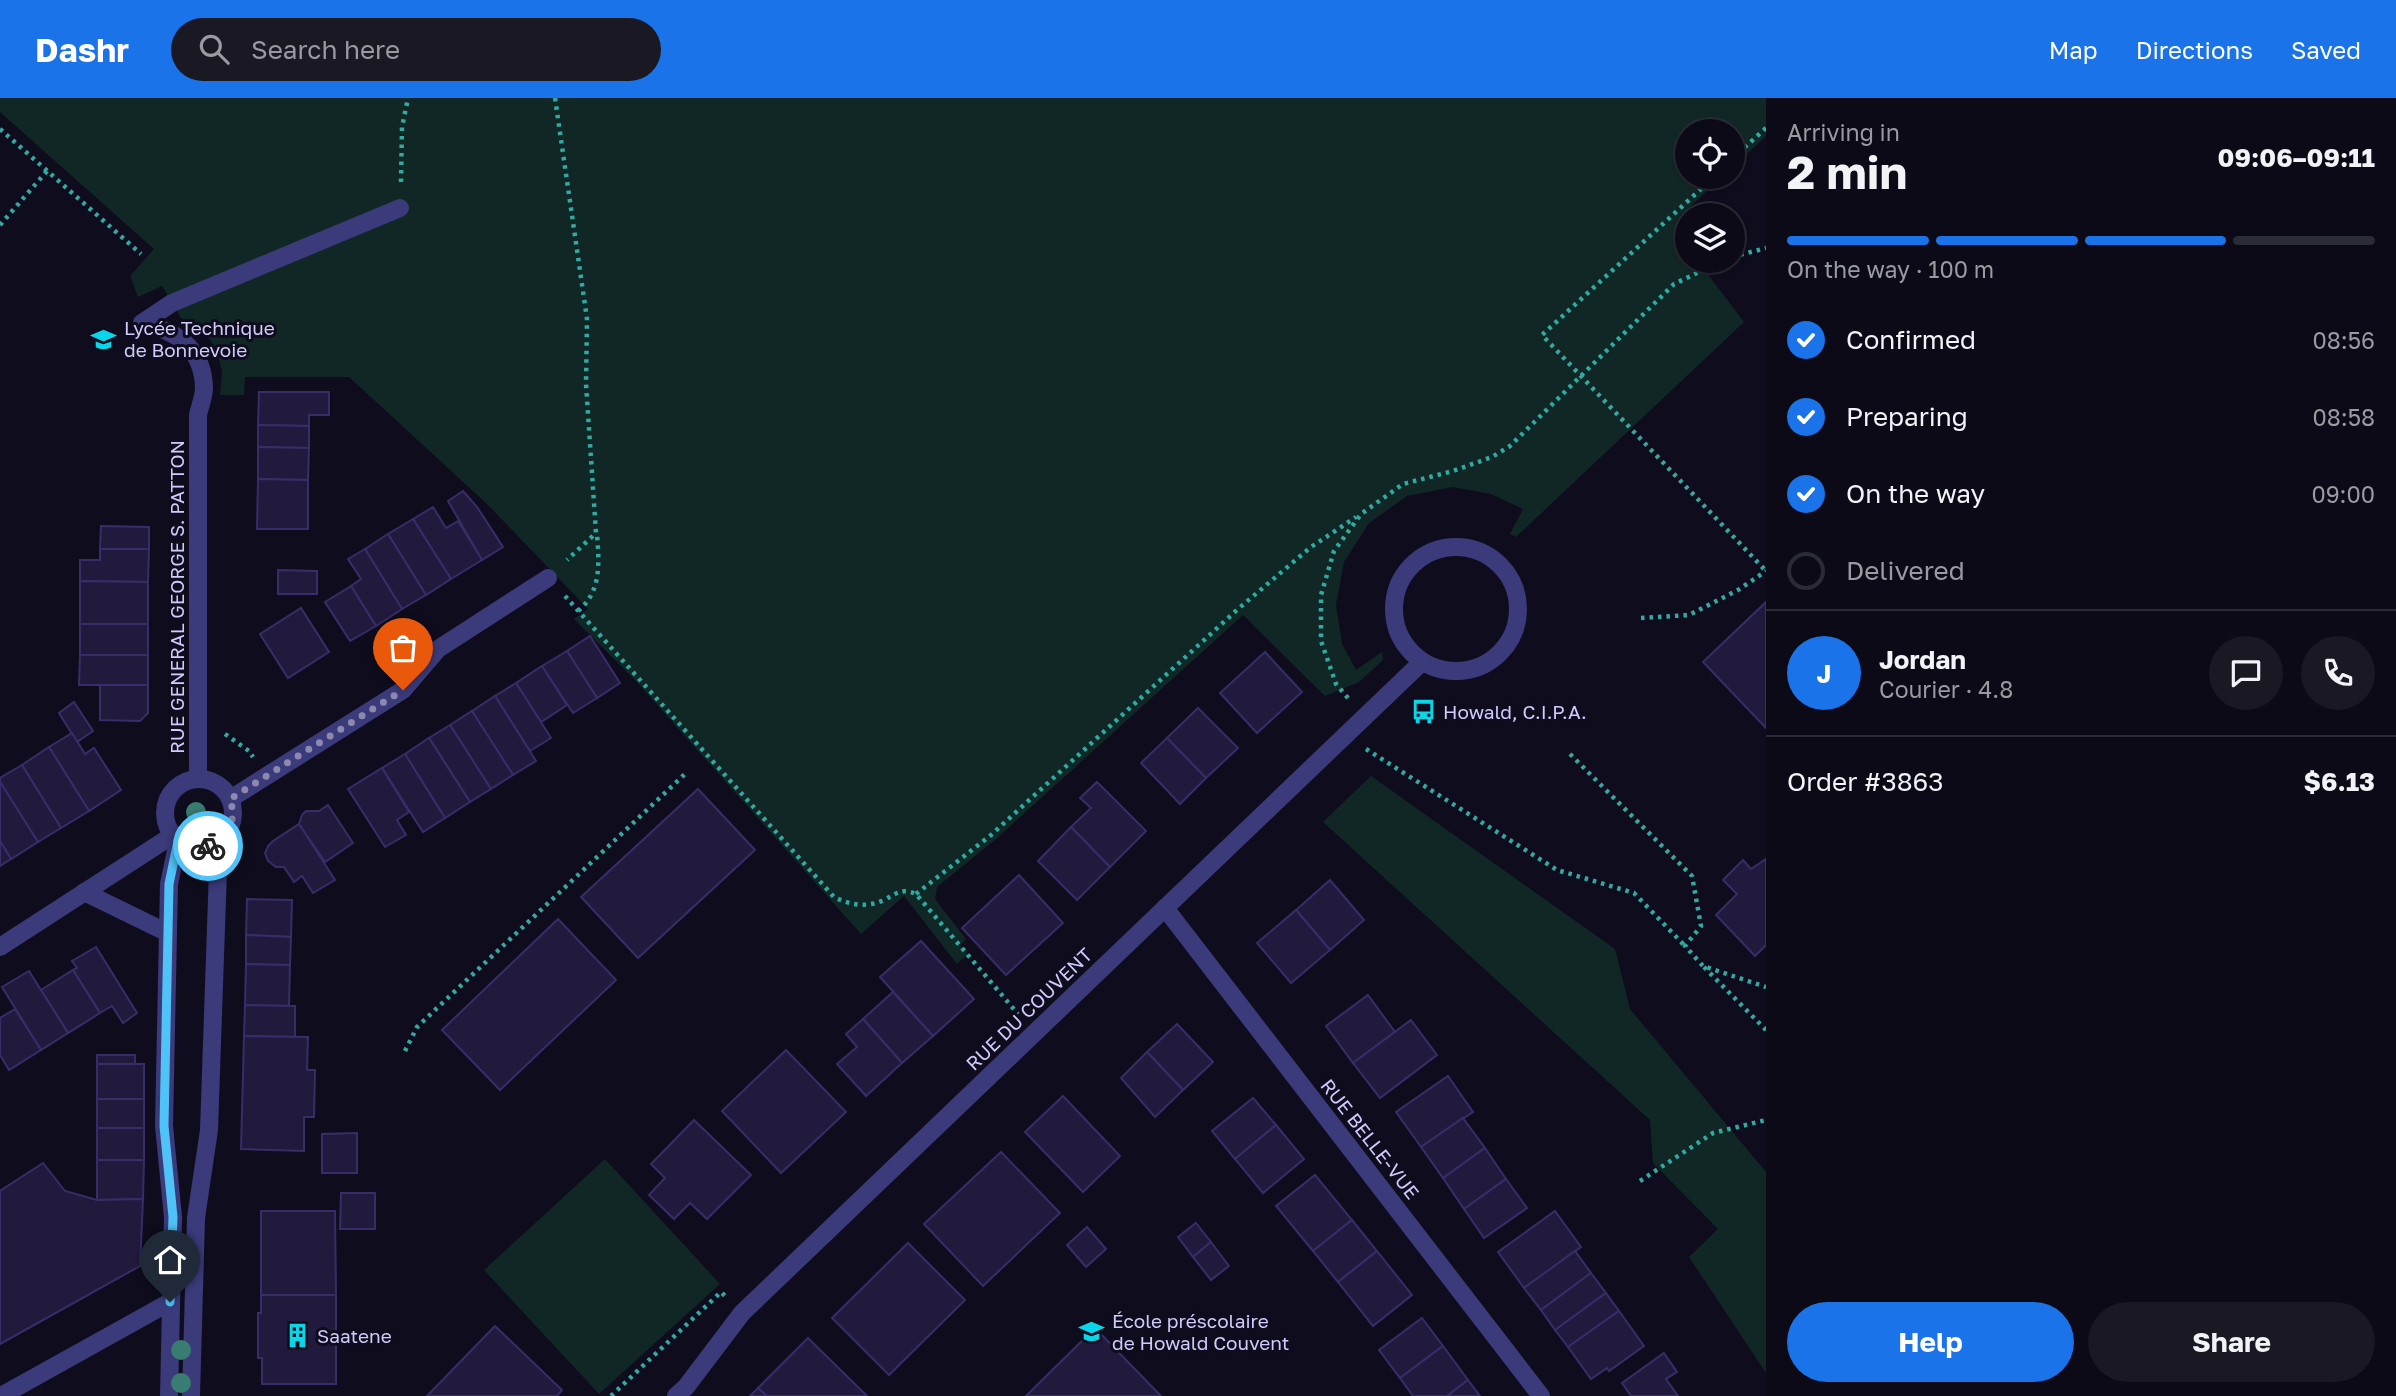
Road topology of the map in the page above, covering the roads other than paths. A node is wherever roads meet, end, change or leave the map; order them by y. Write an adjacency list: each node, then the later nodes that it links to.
1 (400, 208): 4 (street, RUE GENERAL GEORGE S. PATTON)
2 (548, 578): 5 (street)
3 (1422, 662): 3 (street); 9 (street, RUE DU COUVENT)
4 (198, 778): 5 (street); 6 (street)
5 (230, 799): 7 (street)
6 (176, 838): 7 (street); 8 (street); 10 (street)
7 (219, 841): 13 (street)
8 (84, 892): 10 (street); 11 (street)
9 (1165, 908): 19 (street, RUE DU COUVENT); 20 (street, RUE BELLE-VUE)
10 (168, 933): 12 (street)
11 (0, 947)
12 (173, 1217): 13 (street); 14 (street)
13 (196, 1218): 15 (street)
14 (170, 1307): 15 (street); 16 (street); 17 (street)
15 (194, 1313): 18 (street)
16 (1, 1396)
17 (169, 1396)
18 (191, 1396)
19 (676, 1396)
20 (1541, 1396)

